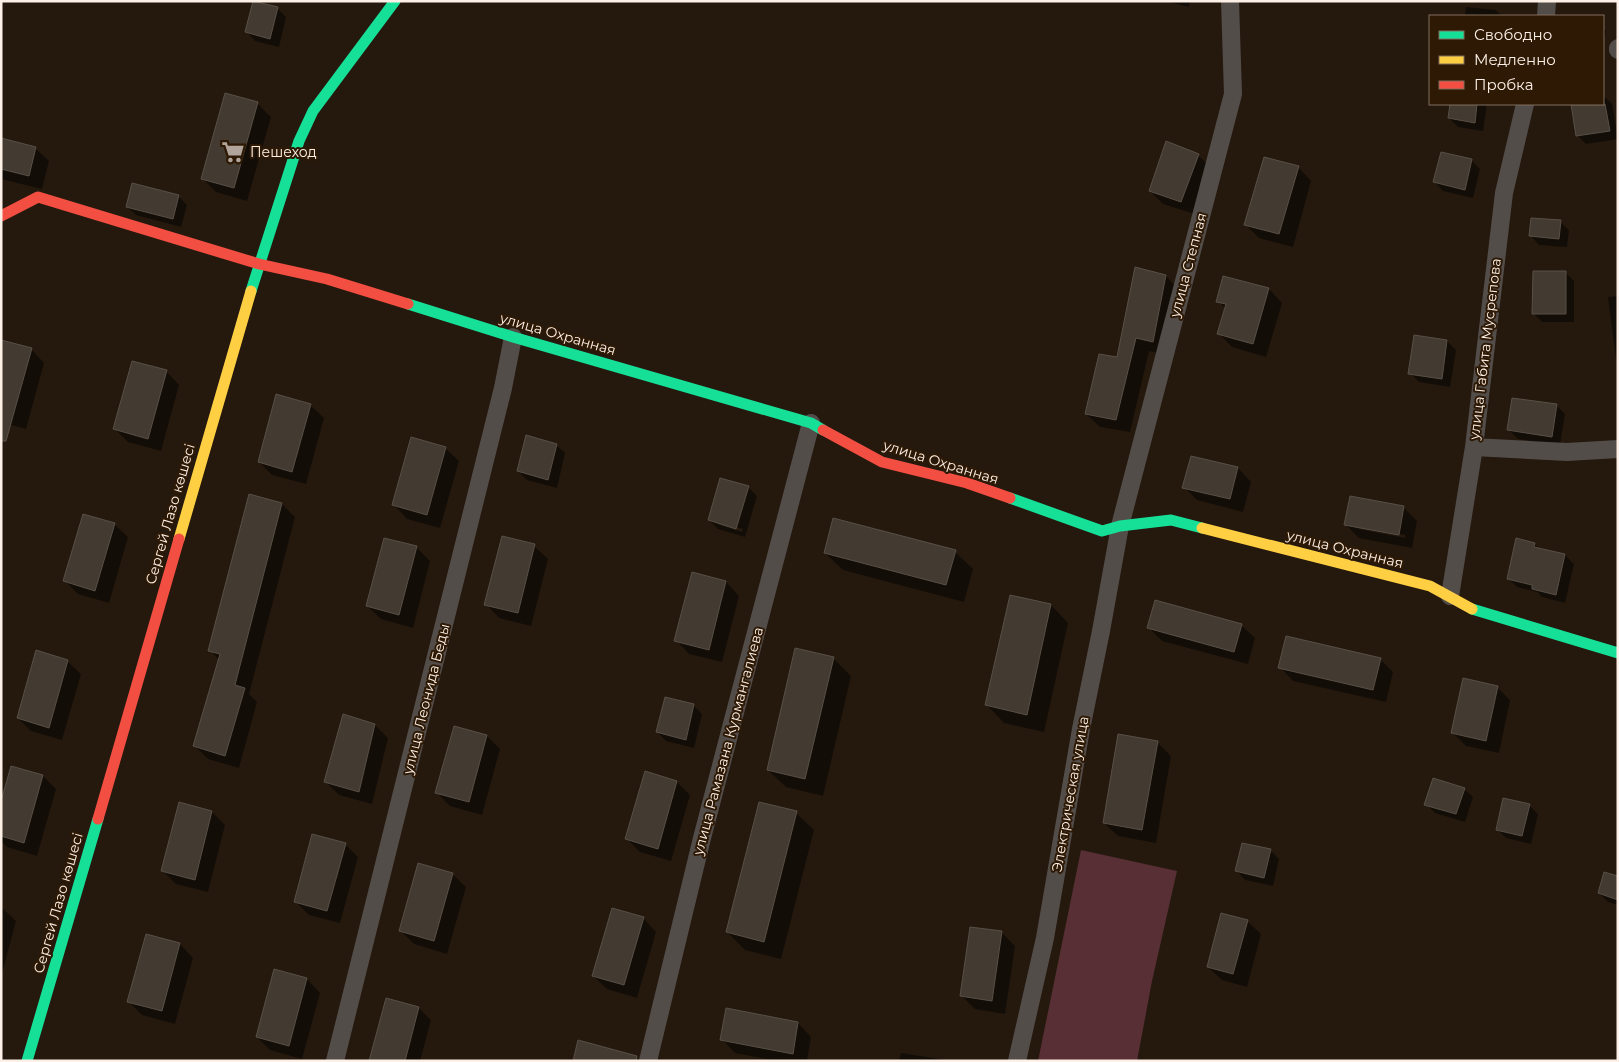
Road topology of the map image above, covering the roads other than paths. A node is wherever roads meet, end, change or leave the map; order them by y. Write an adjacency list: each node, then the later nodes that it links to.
1 (395, 1): 7 (street, Сергей Лазо көшесі)
2 (1230, 1): 12 (street, улица Степная)
3 (1547, 1): 4 (street)
4 (1546, 15)
5 (1525, 105): 10 (street, улица Габита Мусрепова)
6 (1, 216): 7 (street, улица Охранная)
7 (259, 264): 8 (street, улица Охранная); 15 (street, Сергей Лазо көшесі)
8 (513, 337): 9 (street, улица Охранная); 16 (street, улица Леонида Беды)
9 (811, 423): 12 (street, улица Охранная); 17 (street, улица Рамазана Курмангалиева)
10 (1474, 447): 11 (street); 13 (street, улица Габита Мусрепова)
11 (1618, 448)
12 (1120, 526): 13 (street, улица Охранная); 18 (street, Электрическая улица)
13 (1450, 596): 14 (street, улица Охранная)
14 (1618, 653)
15 (28, 1061)
16 (335, 1061)
17 (648, 1061)
18 (1017, 1061)

